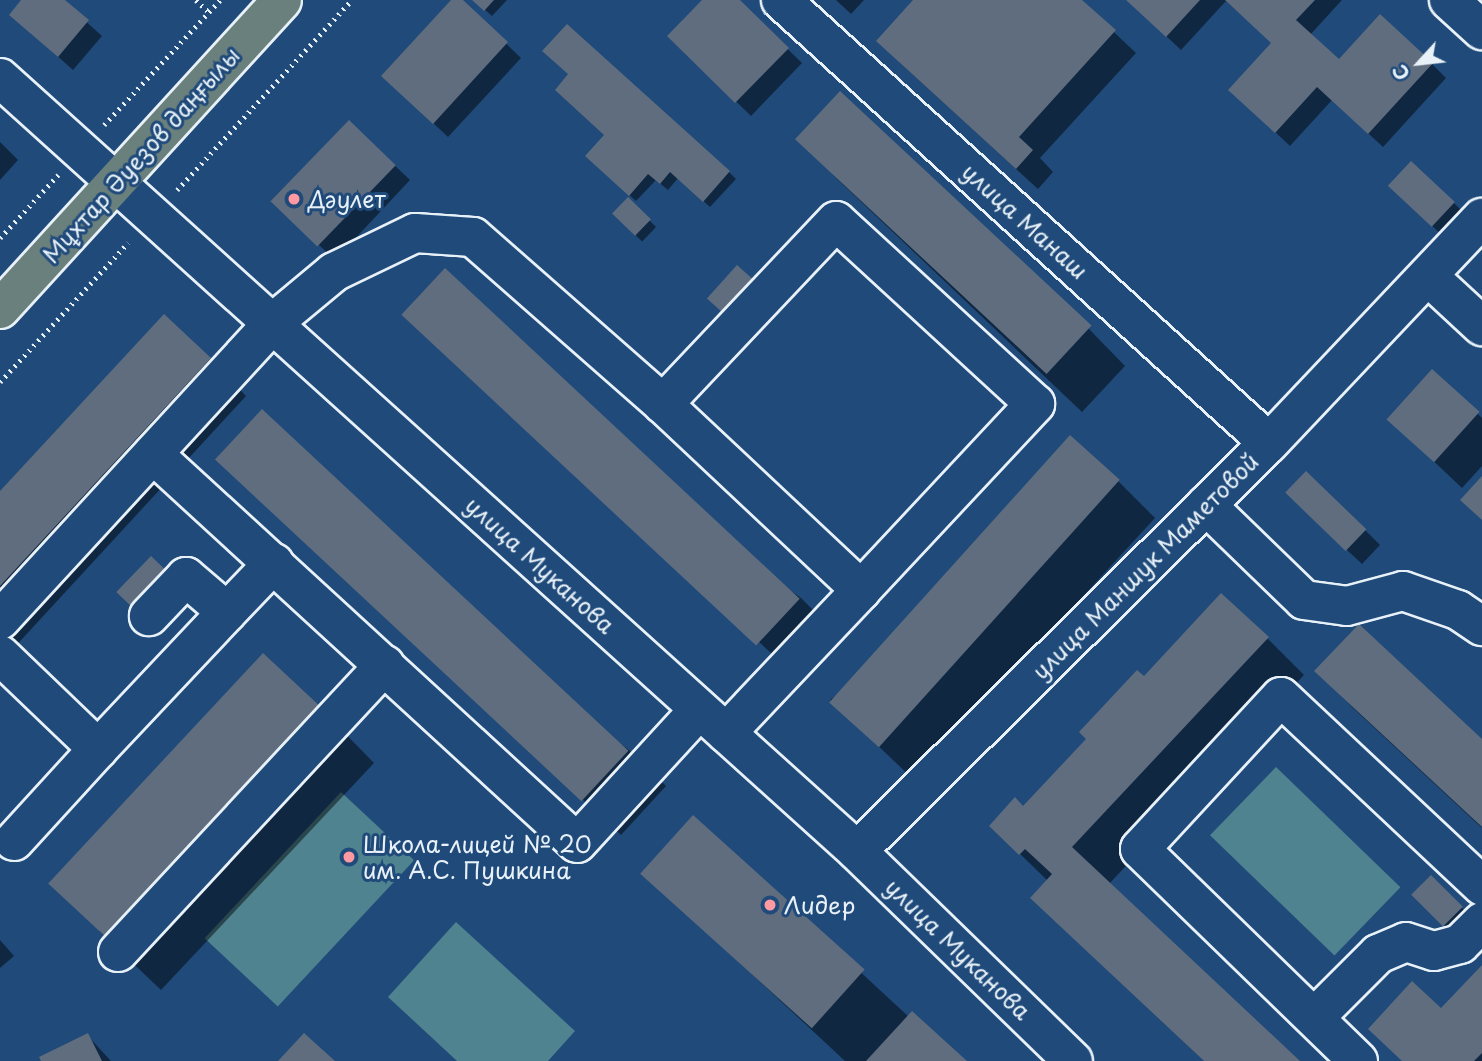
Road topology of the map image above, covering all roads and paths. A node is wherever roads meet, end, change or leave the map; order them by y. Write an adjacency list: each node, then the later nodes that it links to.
1 (196, 0): 6 (path)
2 (220, 0): 6 (path)
3 (282, 0): 10 (main road, Мұхтар Әуезов даңғылы)
4 (781, 0): 18 (street, улица Манаш)
5 (1449, 0): 7 (street)
6 (209, 12): 9 (path)
7 (1482, 30)
8 (0, 78): 9 (street, улица Муканова)
9 (81, 150): 10 (street, улица Муканова); 12 (path)
10 (116, 181): 14 (main road, Мұхтар Әуезов даңғылы); 15 (street, улица Муканова)
11 (1482, 218): 13 (street, улица Маншук Маметовой)
12 (0, 238)
13 (1428, 276): 16 (street); 18 (street, улица Маншук Маметовой)
14 (0, 309)
15 (274, 322): 17 (street); 19 (street); 29 (street, улица Муканова)
16 (1482, 326)
17 (663, 404): 22 (street); 22 (street)
18 (1269, 443): 20 (street, улица Маншук Маметовой)
19 (153, 454): 21 (street); 25 (street)
20 (1206, 505): 26 (street); 32 (street, улица Маншук Маметовой)
21 (274, 563): 23 (street); 28 (street)
22 (861, 590): 29 (street)
23 (227, 612): 24 (street); 30 (street)
24 (149, 616)
25 (0, 620)
26 (1482, 626)
27 (0, 655): 30 (street)
28 (385, 665): 29 (street); 35 (street)
29 (712, 721): 32 (street, улица Муканова)
30 (98, 749): 31 (street)
31 (14, 841)
32 (857, 851): 37 (street, улица Муканова)
33 (1482, 886): 36 (street)
34 (1482, 922): 36 (street)
35 (118, 952)
36 (1315, 1017): 38 (street)
37 (1073, 1061)
38 (1358, 1061)

